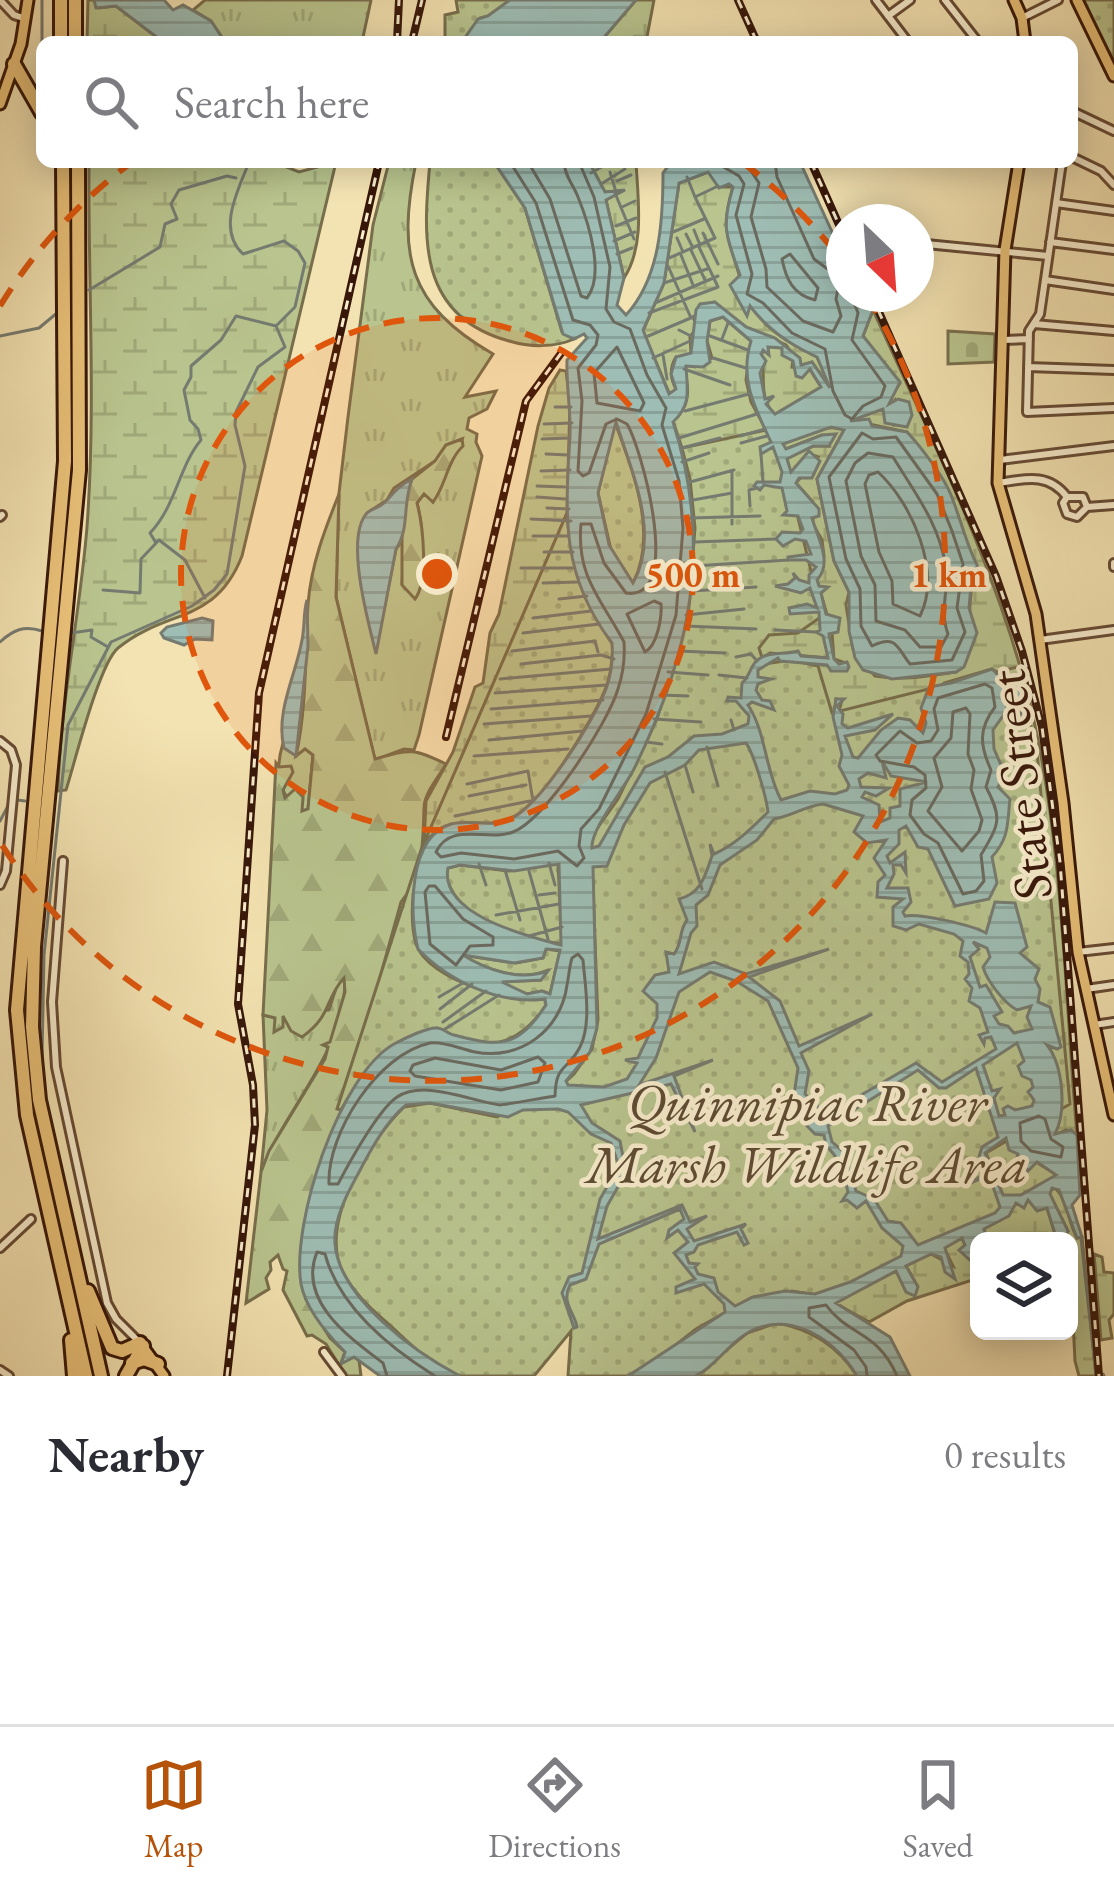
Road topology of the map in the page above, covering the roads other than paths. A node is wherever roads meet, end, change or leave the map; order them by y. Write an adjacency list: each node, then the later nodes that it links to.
1 (0, 0): 13 (street)
2 (28, 0): 13 (main road)
3 (61, 0): 14 (highway)
4 (78, 0): 15 (highway)
5 (876, 0): 11 (street)
6 (910, 0): 11 (street)
7 (945, 0): 17 (street)
8 (1014, 0): 12 (main road)
9 (1058, 0): 12 (street)
10 (1078, 0): 20 (main road)
11 (888, 16): 16 (street)
12 (1022, 18): 18 (main road)
13 (26, 19): 19 (main road)
14 (61, 36)
15 (75, 36)
16 (903, 36)
17 (973, 36)
18 (1022, 36)
19 (14, 64): 21 (highway); 22 (main road)
20 (1114, 76)
21 (26, 86): 22 (highway); 23 (highway)
22 (2, 96)
23 (36, 103)
24 (1078, 114): 25 (street)
25 (1114, 131)
26 (1078, 161): 31 (street)
27 (60, 168): 70 (highway)
28 (78, 168): 68 (highway)
29 (1018, 168): 36 (main road, State Street)
30 (1061, 168): 32 (street)
31 (1114, 184)
32 (1056, 203): 33 (street); 34 (street)
33 (1114, 211)
34 (1050, 242): 37 (street); 38 (street)
35 (934, 244): 36 (street)
36 (1005, 250): 38 (street); 44 (main road, State Street)
37 (1114, 250)
38 (1048, 256): 39 (street)
39 (1045, 280): 40 (street); 41 (street)
40 (1114, 290)
41 (1034, 324): 42 (street); 43 (street)
42 (1114, 331)
43 (1029, 339): 44 (street); 45 (street)
44 (999, 340): 49 (main road, State Street)
45 (1028, 368): 46 (street); 47 (street)
46 (1114, 370)
47 (1114, 408)
48 (1114, 446): 49 (street)
49 (996, 460): 50 (main road, State Street)
50 (998, 483): 51 (street); 55 (main road, State Street)
51 (1067, 497): 53 (street); 53 (street)
52 (1114, 505): 53 (street)
53 (1087, 506)
54 (1114, 630): 55 (street)
55 (1040, 640): 60 (main road, State Street)
56 (0, 741): 58 (street)
57 (64, 861): 71 (street)
58 (0, 885)
59 (1114, 948): 60 (street)
60 (1078, 952): 62 (main road, State Street)
61 (1114, 985): 62 (street)
62 (1086, 989): 64 (main road, State Street)
63 (1114, 1022): 64 (street)
64 (1094, 1025): 65 (main road, State Street)
65 (1112, 1101): 66 (main road, State Street)
66 (1114, 1115)
67 (31, 1220): 69 (street)
68 (69, 1239): 71 (highway); 79 (highway)
69 (0, 1248)
70 (65, 1286): 77 (highway); 78 (highway)
71 (142, 1345): 74 (highway); 75 (main road)
72 (324, 1352): 80 (street)
73 (0, 1370): 76 (street)
74 (129, 1370): 75 (highway)
75 (161, 1370)
76 (9, 1376)
77 (74, 1376)
78 (86, 1376)
79 (101, 1376)
80 (342, 1376)

